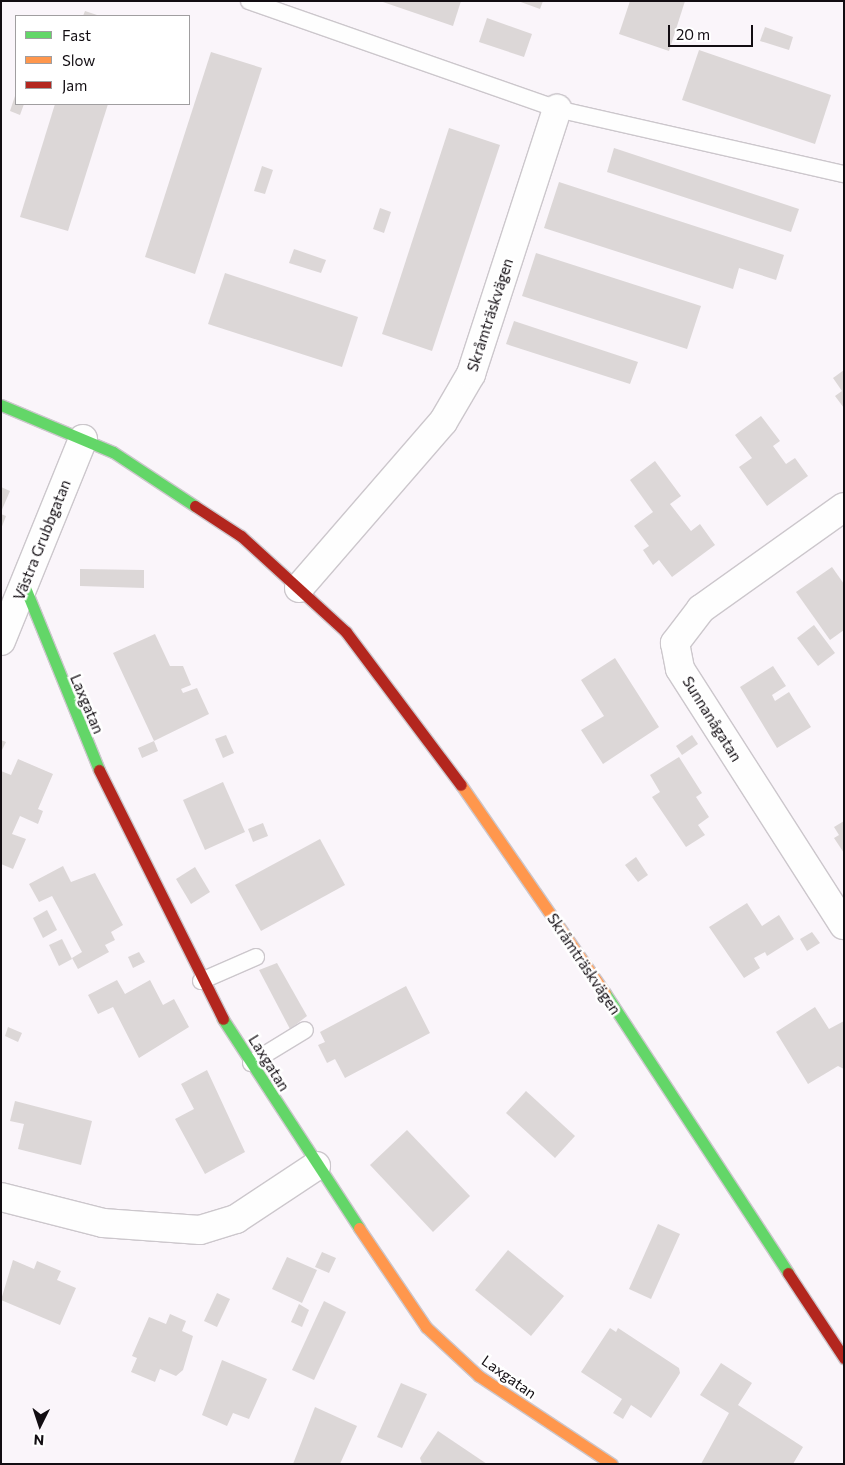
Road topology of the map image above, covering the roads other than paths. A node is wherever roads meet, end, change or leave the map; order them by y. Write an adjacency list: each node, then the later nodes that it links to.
1 (250, 1): 2 (lane)
2 (557, 109): 3 (lane); 8 (street, Skråmträskvägen)
3 (844, 174)
4 (1, 405): 5 (main road, Skråmträskvägen)
5 (83, 440): 7 (street, Västra Grubbgatan); 8 (main road, Skråmträskvägen)
6 (844, 507): 10 (street, Sunnanågatan)
7 (24, 585): 9 (street, Västra Grubbgatan); 12 (main road, Laxgatan)
8 (299, 588): 17 (main road, Skråmträskvägen)
9 (1, 641)
10 (844, 925)
11 (256, 957): 12 (lane)
12 (201, 981): 14 (main road, Laxgatan)
13 (305, 1030): 14 (lane)
14 (251, 1063): 15 (main road, Laxgatan)
15 (316, 1166): 16 (street); 18 (main road, Laxgatan)
16 (1, 1197)
17 (844, 1358)
18 (612, 1464)

